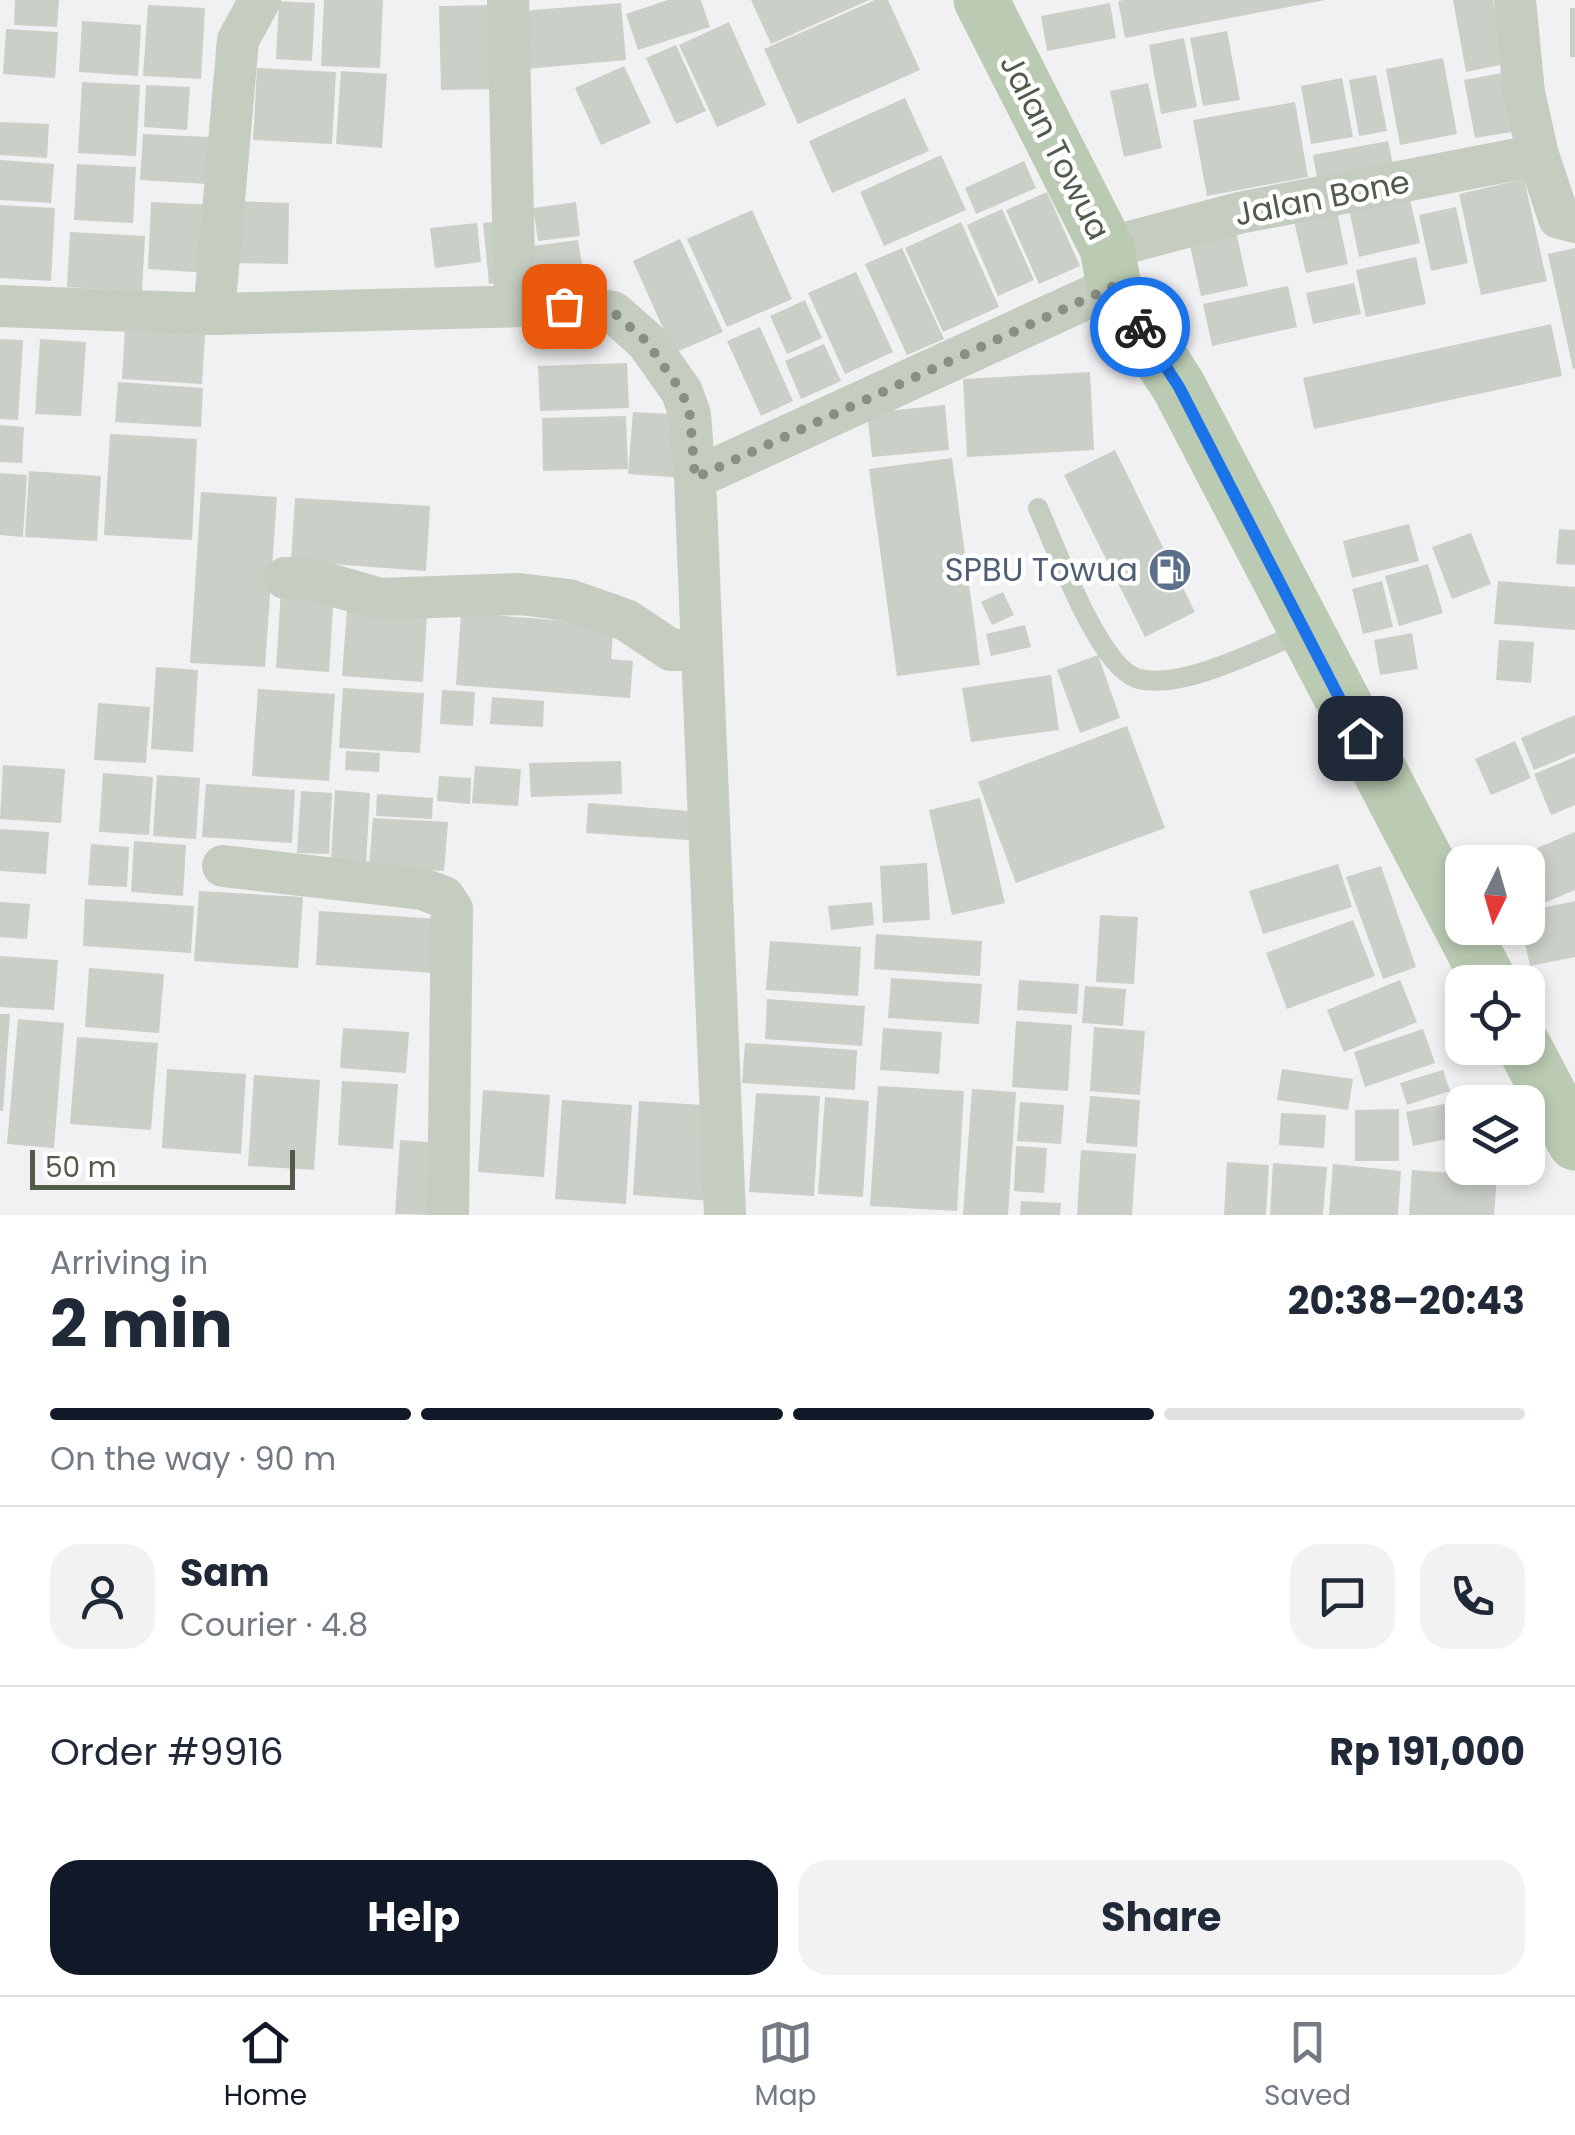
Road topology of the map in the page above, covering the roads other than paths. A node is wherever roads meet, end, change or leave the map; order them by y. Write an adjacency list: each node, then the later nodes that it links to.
1 (260, 0): 10 (street)
2 (508, 0): 9 (street)
3 (981, 0): 7 (main road, Jalan Towua)
4 (1515, 0): 5 (street)
5 (1538, 154): 6 (street); 7 (street, Jalan Bone)
6 (1575, 222)
7 (1110, 267): 11 (street, Jalan Bone); 14 (main road, Jalan Towua)
8 (0, 306): 10 (street)
9 (515, 306): 10 (street); 11 (street)
10 (214, 314)
11 (695, 478): 15 (street)
12 (1038, 508): 14 (lane)
13 (286, 578): 15 (street)
14 (1303, 632): 17 (main road, Jalan Towua)
15 (702, 650): 21 (street)
16 (224, 866): 20 (street)
17 (1481, 965)
18 (1533, 1065): 19 (main road)
19 (1575, 1142)
20 (448, 1215)
21 (725, 1215)

